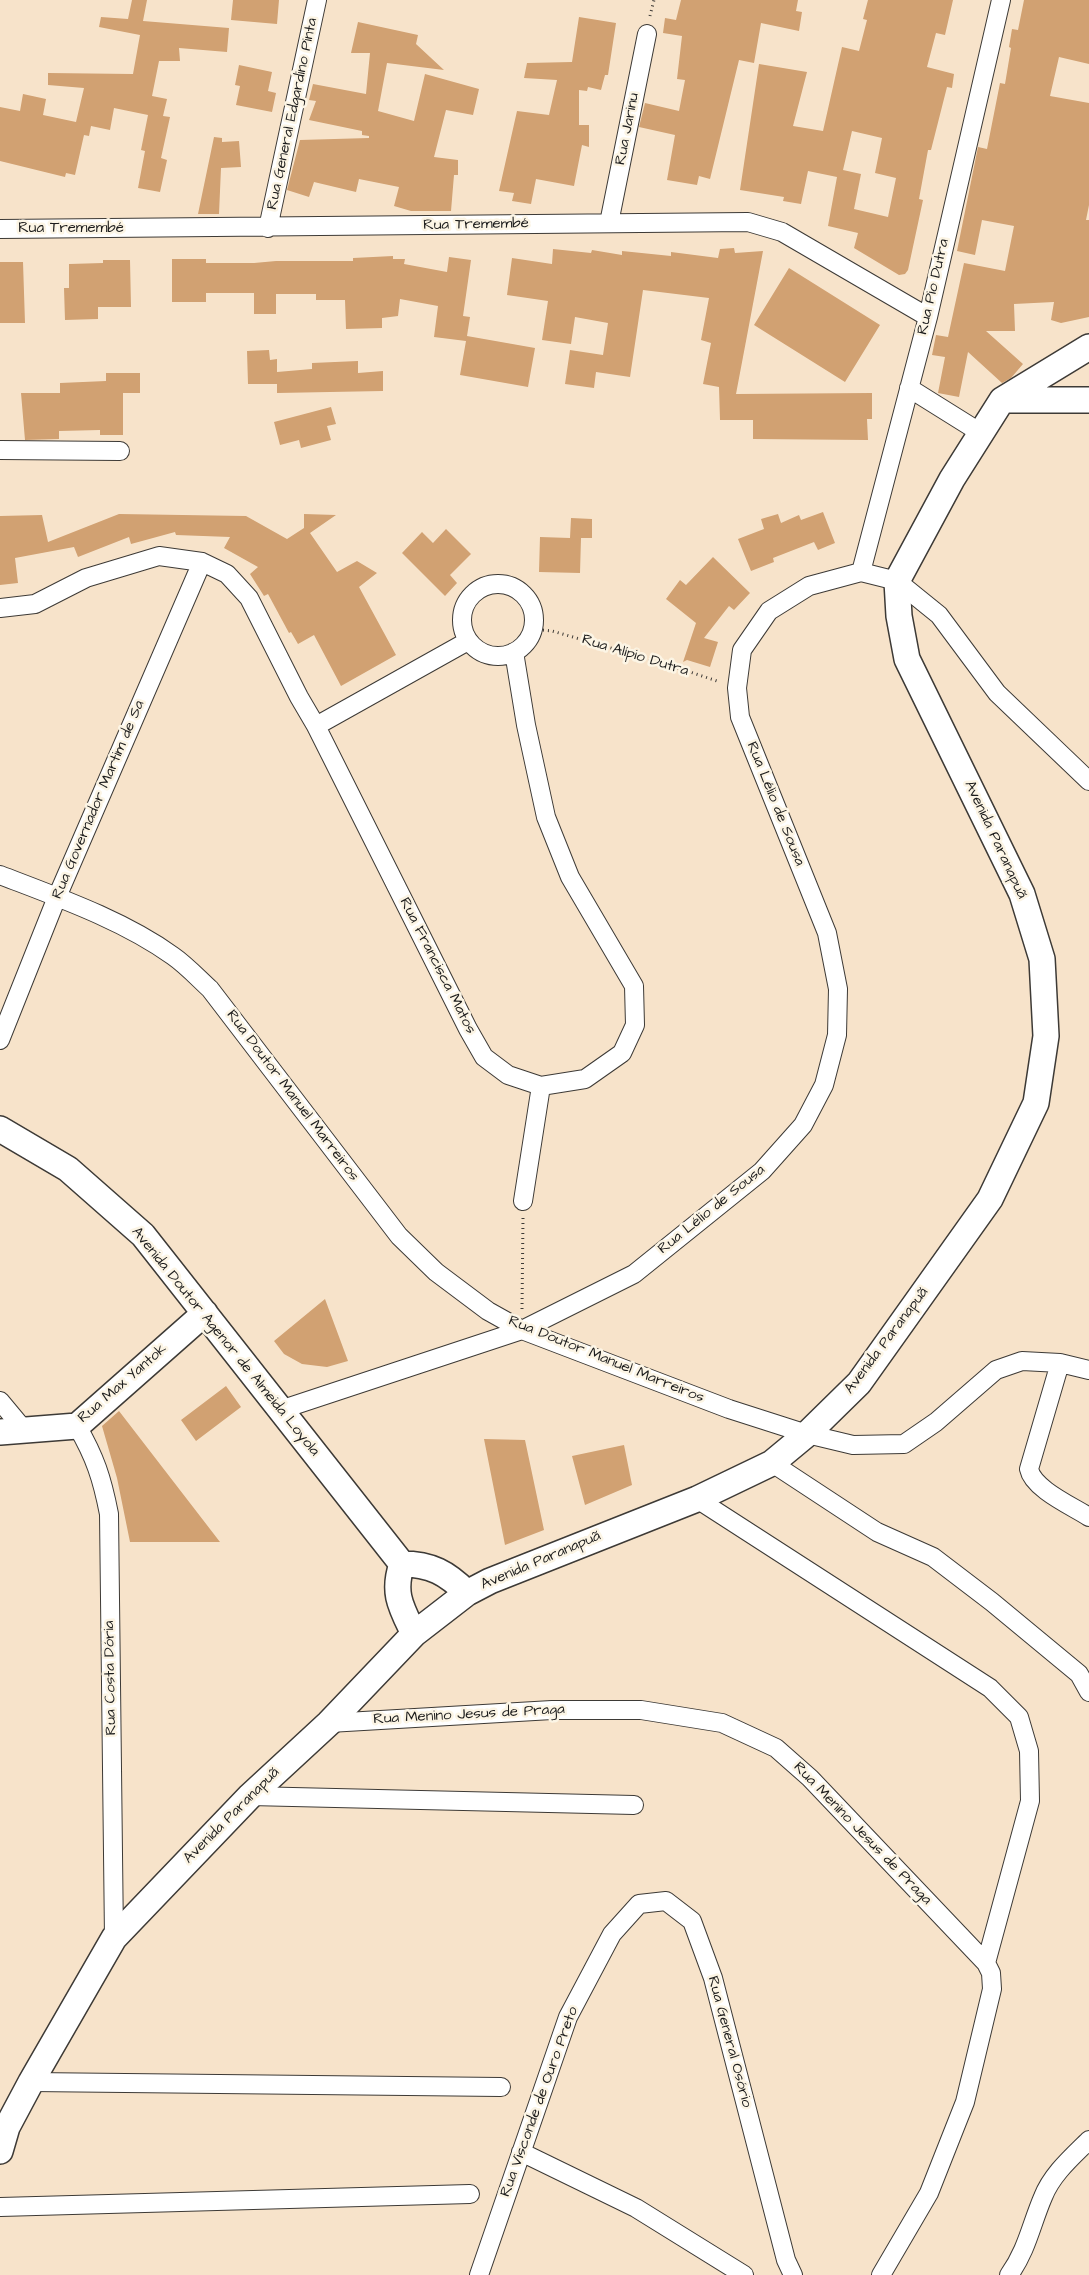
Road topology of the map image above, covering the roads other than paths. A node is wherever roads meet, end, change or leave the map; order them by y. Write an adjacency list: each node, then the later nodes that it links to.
1 (317, 0): 5 (street, Rua General Edgardino Pinta)
2 (1001, 0): 7 (street, Rua Pio Dutra)
3 (647, 34): 4 (street, Rua Jarinu)
4 (609, 223): 5 (street, Rua Tremembé); 7 (street, Rua Tremembé)
5 (268, 228): 6 (street, Rua Tremembé)
6 (0, 229)
7 (928, 317): 9 (street, Rua Pio Dutra)
8 (1089, 348): 10 (street)
9 (909, 388): 12 (street); 16 (street, Rua Pio Dutra)
10 (1002, 400): 11 (street); 12 (street)
11 (1089, 400)
12 (981, 433): 17 (street)
13 (0, 450): 14 (street)
14 (120, 451)
15 (202, 562): 18 (street, Rua Francisca Matos); 21 (street, Rua Francisca Matos); 24 (street, Rua Governador Martim de Sa)
16 (861, 572): 17 (street, Rua Lélio de Sousa); 30 (street, Rua Lélio de Sousa)
17 (896, 581): 22 (street); 38 (street, Avenida Paranapuã)
18 (0, 608)
19 (468, 641): 20 (street); 20 (street); 21 (street)
20 (514, 652): 26 (street, Rua Francisca Matos)
21 (316, 726): 26 (street, Rua Francisca Matos)
22 (1089, 781)
23 (0, 875): 24 (street, Rua Doutor Manuel Marreiros)
24 (57, 897): 25 (street, Rua Governador Martim de Sa); 30 (street, Rua Doutor Manuel Marreiros)
25 (0, 1040)
26 (542, 1086): 28 (street)
27 (0, 1129): 29 (street, Avenida Doutor Agenor de Almeida Loyola)
28 (523, 1201)
29 (205, 1312): 34 (street, Avenida Doutor Agenor de Almeida Loyola); 35 (street, Rua Max Yantok)
30 (522, 1330): 34 (street, Rua Lélio de Sousa); 38 (street, Rua Doutor Manuel Marreiros)
31 (1060, 1363): 32 (street, Rua Doutor Manuel Marreiros); 38 (street, Rua Doutor Manuel Marreiros); 41 (street)
32 (1089, 1370)
33 (0, 1401): 36 (street)
34 (280, 1410): 42 (street, Avenida Doutor Agenor de Almeida Loyola)
35 (77, 1426): 36 (street, Rua Max Yantok); 50 (street, Rua Costa Dória)
36 (25, 1431): 37 (street, Rua Max Yantok)
37 (0, 1432)
38 (807, 1434): 39 (street, Avenida Paranapuã)
39 (772, 1463): 40 (street, Avenida Paranapuã); 45 (street)
40 (697, 1499): 43 (street, Avenida Paranapuã); 51 (street)
41 (1089, 1516)
42 (402, 1564): 43 (street); 44 (street)
43 (467, 1593): 44 (street, Avenida Paranapuã)
44 (414, 1634): 46 (street, Avenida Paranapuã)
45 (1089, 1692)
46 (329, 1723): 47 (street, Avenida Paranapuã); 51 (street, Rua Menino Jesus de Praga)
47 (250, 1796): 48 (street); 50 (street, Avenida Paranapuã)
48 (634, 1805)
49 (612, 1934): 56 (street, Rua Visconde de Ouro Preto); 59 (street, Rua General Osório)
50 (114, 1938): 52 (street, Avenida Paranapuã)
51 (986, 1963): 62 (street, Rua Menino Jesus de Praga)
52 (32, 2082): 53 (street); 54 (street, Avenida Paranapuã)
53 (501, 2087)
54 (2, 2135)
55 (1089, 2140): 63 (street)
56 (520, 2152): 60 (street, Rua Visconde de Ouro Preto); 61 (street)
57 (470, 2194): 58 (street)
58 (0, 2207)
59 (790, 2268)
60 (480, 2275)
61 (744, 2275)
62 (881, 2275)
63 (1009, 2275)

